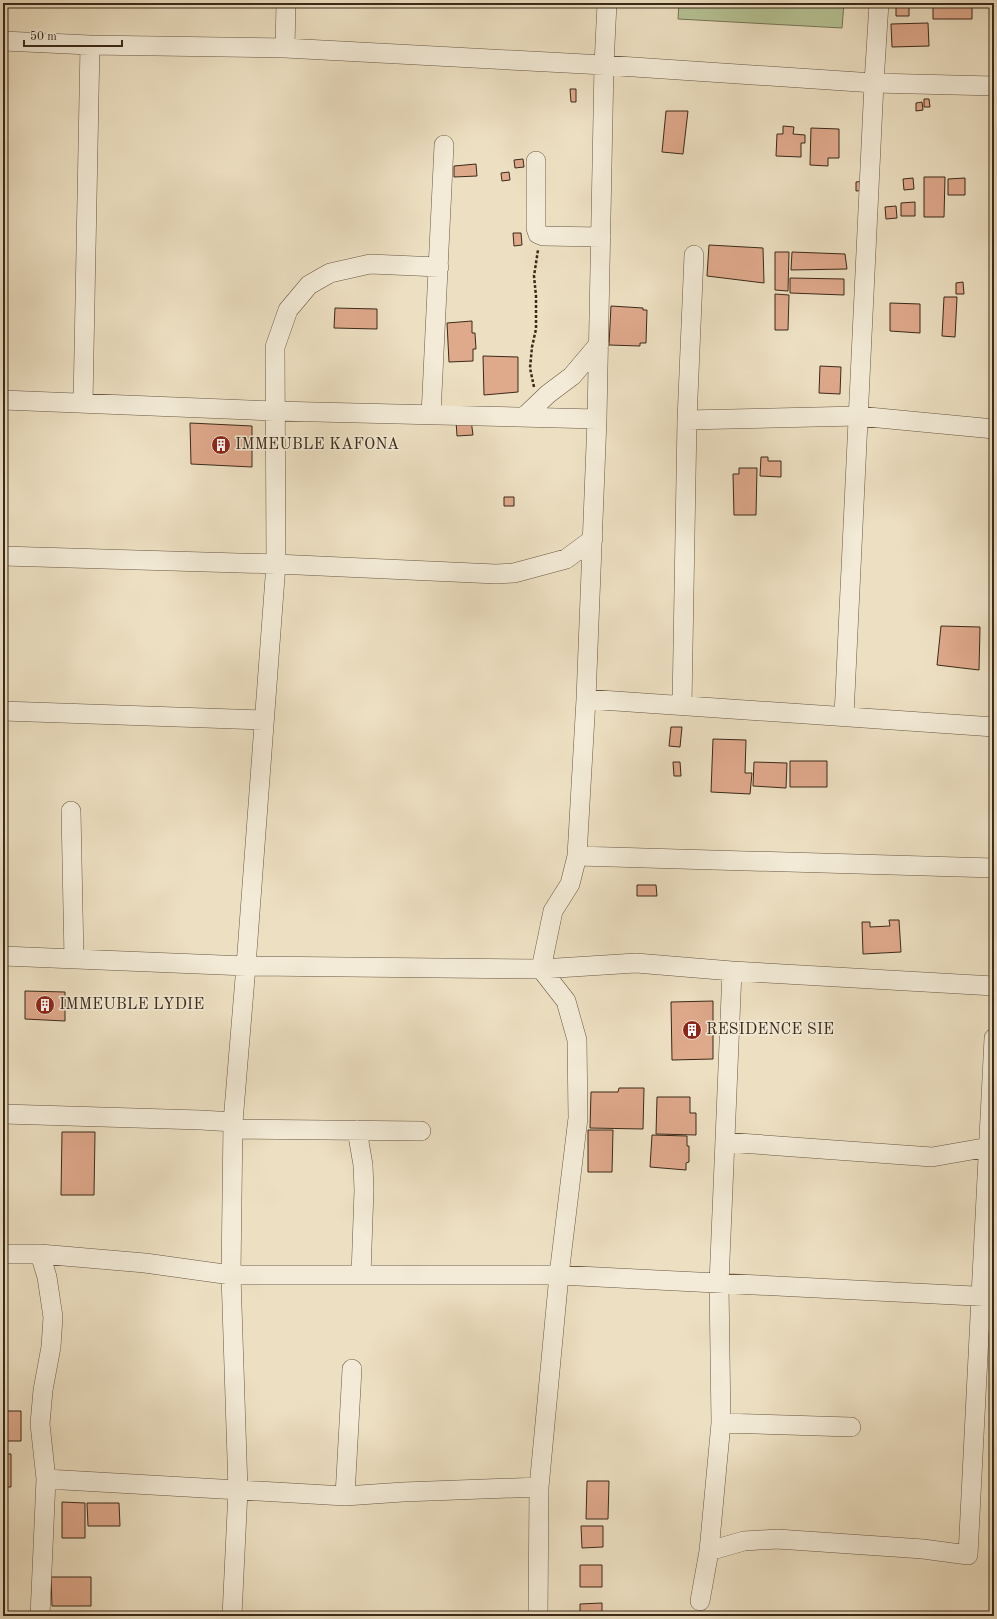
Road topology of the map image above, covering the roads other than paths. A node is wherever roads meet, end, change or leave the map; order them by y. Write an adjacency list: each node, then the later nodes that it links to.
1 (286, 3): 6 (street)
2 (607, 3): 7 (street)
3 (879, 3): 8 (street)
4 (3, 41): 5 (street)
5 (90, 45): 6 (street); 17 (street)
6 (285, 48): 7 (street)
7 (604, 65): 8 (street); 12 (street)
8 (874, 83): 9 (street); 20 (street)
9 (994, 86)
10 (444, 145): 14 (street)
11 (536, 161): 12 (street)
12 (601, 237): 15 (street)
13 (694, 255): 23 (street)
14 (439, 267): 18 (street); 19 (street)
15 (599, 344): 21 (street); 22 (street)
16 (3, 400): 17 (street)
17 (83, 403): 18 (street)
18 (275, 411): 19 (street); 27 (street)
19 (431, 415): 21 (street)
20 (858, 416): 23 (street); 24 (street); 31 (street)
21 (524, 417): 22 (street)
22 (597, 418): 25 (street)
23 (687, 420): 29 (street)
24 (994, 429)
25 (593, 539): 27 (street); 28 (street)
26 (3, 556): 27 (street)
27 (276, 564): 32 (street)
28 (586, 699): 29 (street); 35 (street)
29 (682, 704): 31 (street)
30 (3, 711): 32 (street)
31 (844, 716): 33 (street)
32 (264, 720): 39 (street)
33 (994, 727)
34 (71, 811): 38 (street)
35 (577, 856): 36 (street); 40 (street)
36 (994, 868)
37 (3, 956): 38 (street)
38 (74, 959): 39 (street)
39 (246, 966): 40 (street); 45 (street)
40 (541, 969): 41 (street); 54 (street)
41 (732, 971): 42 (street); 48 (street)
42 (994, 986)
43 (994, 1038): 49 (street)
44 (3, 1114): 45 (street)
45 (233, 1126): 46 (street); 52 (street)
46 (357, 1130): 47 (street); 53 (street)
47 (422, 1131)
48 (725, 1142): 49 (street); 55 (street)
49 (989, 1147): 56 (street)
50 (3, 1254): 51 (street)
51 (40, 1254): 52 (street); 60 (street)
52 (231, 1274): 53 (street); 62 (street)
53 (361, 1275): 54 (street)
54 (559, 1275): 55 (street); 61 (street)
55 (719, 1284): 56 (street); 58 (street)
56 (988, 1297): 64 (street)
57 (352, 1368): 63 (street)
58 (721, 1423): 59 (street); 64 (street)
59 (851, 1428)
60 (46, 1479): 62 (street); 66 (street)
61 (539, 1488): 63 (street); 68 (street)
62 (238, 1490): 63 (street); 67 (street)
63 (345, 1496)
64 (709, 1551): 65 (street)
65 (700, 1601)
66 (40, 1616)
67 (232, 1616)
68 (538, 1616)

